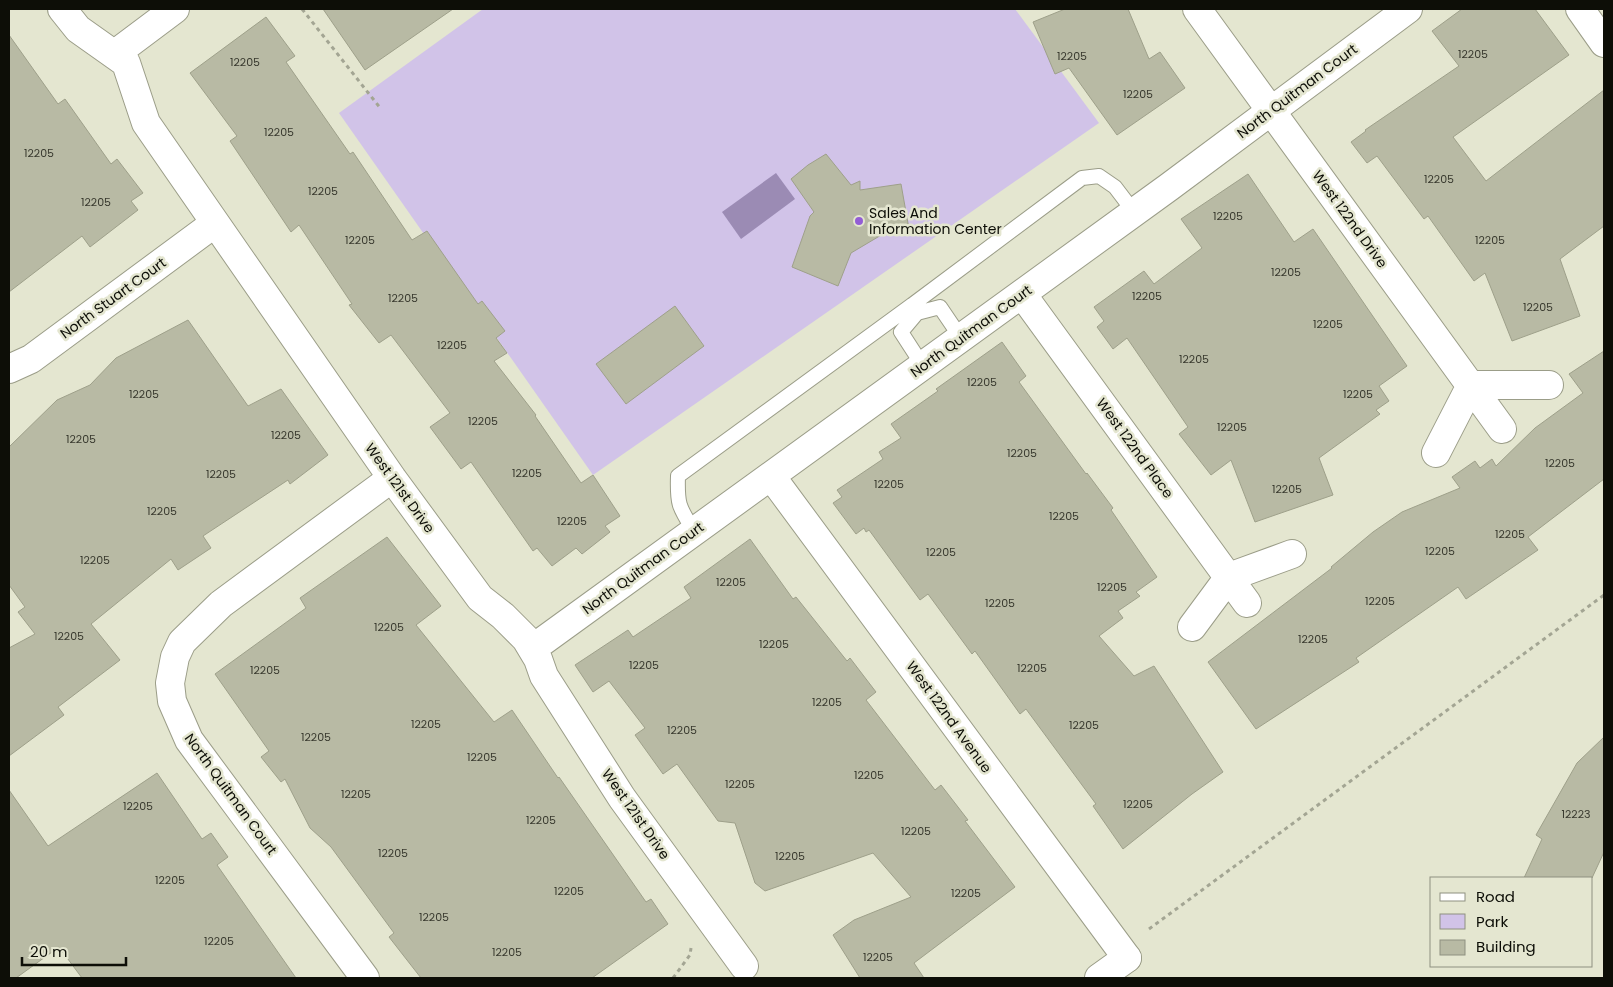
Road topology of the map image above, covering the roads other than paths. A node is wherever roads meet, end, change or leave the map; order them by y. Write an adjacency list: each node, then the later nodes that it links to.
1 (62, 9): 7 (street, West 121st Drive)
2 (176, 9): 7 (street)
3 (1196, 9): 8 (street, West 122nd Drive)
4 (1408, 9): 8 (street, North Quitman Court)
5 (1580, 9): 6 (street)
6 (1604, 43)
7 (115, 54): 10 (street, West 121st Drive)
8 (1270, 110): 9 (street, North Quitman Court); 16 (street, West 122nd Drive)
9 (1134, 212): 11 (street, North Quitman Court); 12 (lane)
10 (215, 223): 15 (street, North Stuart Court); 21 (street, West 121st Drive)
11 (1022, 294): 13 (street, North Quitman Court); 24 (street, West 122nd Place)
12 (915, 309): 13 (lane); 14 (lane); 22 (lane)
13 (961, 338): 14 (street, North Quitman Court)
14 (923, 366): 20 (street, North Quitman Court)
15 (9, 369)
16 (1470, 385): 17 (street); 18 (street, West 122nd Drive); 19 (street)
17 (1549, 385)
18 (1502, 429)
19 (1436, 453)
20 (771, 476): 22 (street, North Quitman Court); 30 (street, West 122nd Avenue)
21 (392, 478): 27 (street, West 121st Drive); 29 (street, North Quitman Court)
22 (694, 531): 27 (street, North Quitman Court)
23 (1292, 554): 24 (street)
24 (1229, 577): 25 (street, West 122nd Place); 26 (street)
25 (1247, 603)
26 (1192, 627)
27 (532, 649): 28 (street, West 121st Drive)
28 (744, 966)
29 (365, 978)
30 (1099, 978)

